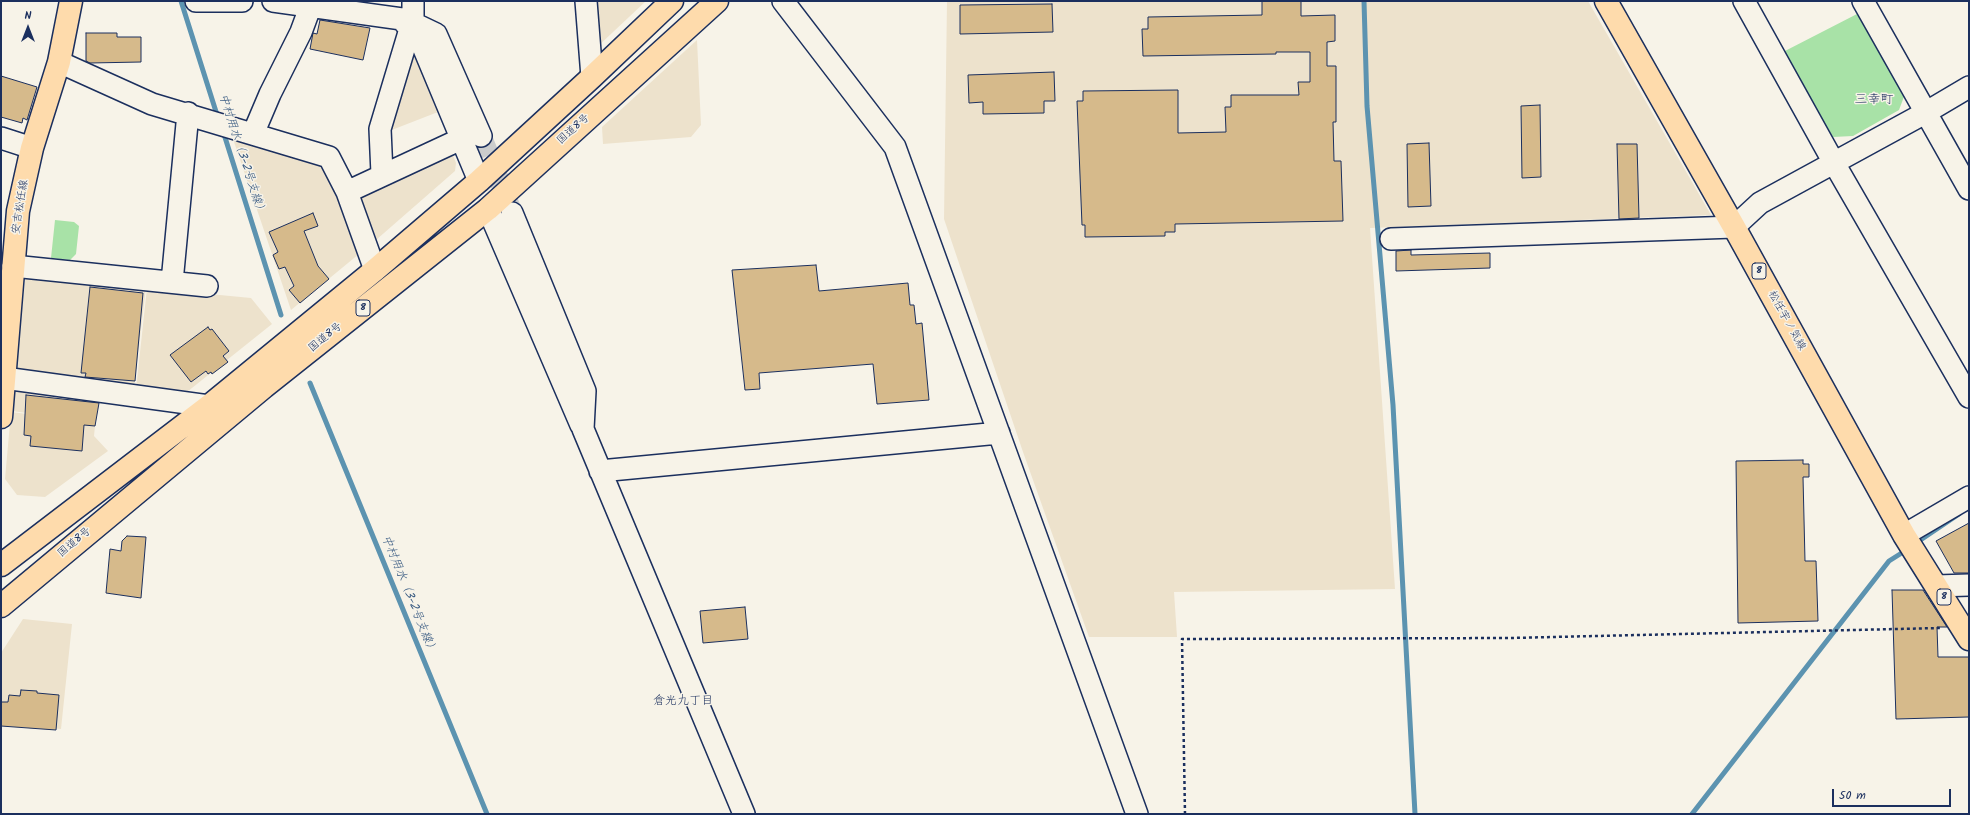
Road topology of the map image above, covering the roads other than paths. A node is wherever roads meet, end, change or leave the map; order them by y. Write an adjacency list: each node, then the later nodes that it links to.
1 (71, 1): 15 (main road, 安吉松任線)
2 (196, 1): 3 (street)
3 (242, 1)
4 (273, 1): 13 (street)
5 (413, 1): 14 (street)
6 (586, 1): 16 (street)
7 (672, 1): 16 (main road, 国道8号 / 8)
8 (717, 1): 30 (main road, 国道8号 / 8)
9 (783, 1): 44 (street)
10 (1606, 1): 32 (main road, 松任宇ノ気線 / 8)
11 (1744, 1): 25 (street)
12 (1863, 1): 18 (street)
13 (311, 5): 14 (street); 20 (street)
14 (408, 24): 21 (street); 23 (street); 26 (street)
15 (59, 62): 19 (street); 24 (main road, 安吉松任線)
16 (592, 77): 27 (main road, 国道8号 / 8)
17 (1969, 86): 18 (street)
18 (1925, 113): 25 (street); 28 (street)
19 (188, 114): 20 (street); 36 (street)
20 (253, 134): 29 (street)
21 (481, 136)
22 (1, 138): 24 (street)
23 (461, 139): 26 (street); 27 (street)
24 (32, 148): 34 (main road, 安吉松任線)
25 (1834, 163): 32 (street); 40 (street)
26 (382, 174): 29 (street)
27 (479, 181): 35 (main road, 国道8号 / 8)
28 (1969, 189)
29 (347, 192): 35 (street)
30 (488, 209): 43 (street); 51 (main road, 国道8号 / 8)
31 (512, 213): 43 (street)
32 (1734, 227): 33 (street); 47 (main road, 松任宇ノ気線 / 8)
33 (1391, 238)
34 (13, 266): 36 (street); 38 (main road, 安吉松任線)
35 (376, 270): 41 (main road, 国道8号 / 8)
36 (172, 282): 37 (street)
37 (207, 286)
38 (6, 293): 39 (main road, 安吉松任線)
39 (4, 378): 41 (street); 42 (main road, 安吉松任線)
40 (1969, 396)
41 (209, 406): 48 (main road, 国道8号 / 8)
42 (1, 417)
43 (582, 429): 45 (street)
44 (999, 433): 45 (street); 54 (street)
45 (600, 471): 53 (street)
46 (1969, 497): 47 (street)
47 (1910, 544): 50 (main road, 松任宇ノ気線 / 8)
48 (1, 566)
49 (1969, 585): 50 (street)
50 (1936, 586): 52 (main road, 松任宇ノ気線 / 8)
51 (1, 606)
52 (1966, 634)
53 (744, 814)
54 (1137, 814)

